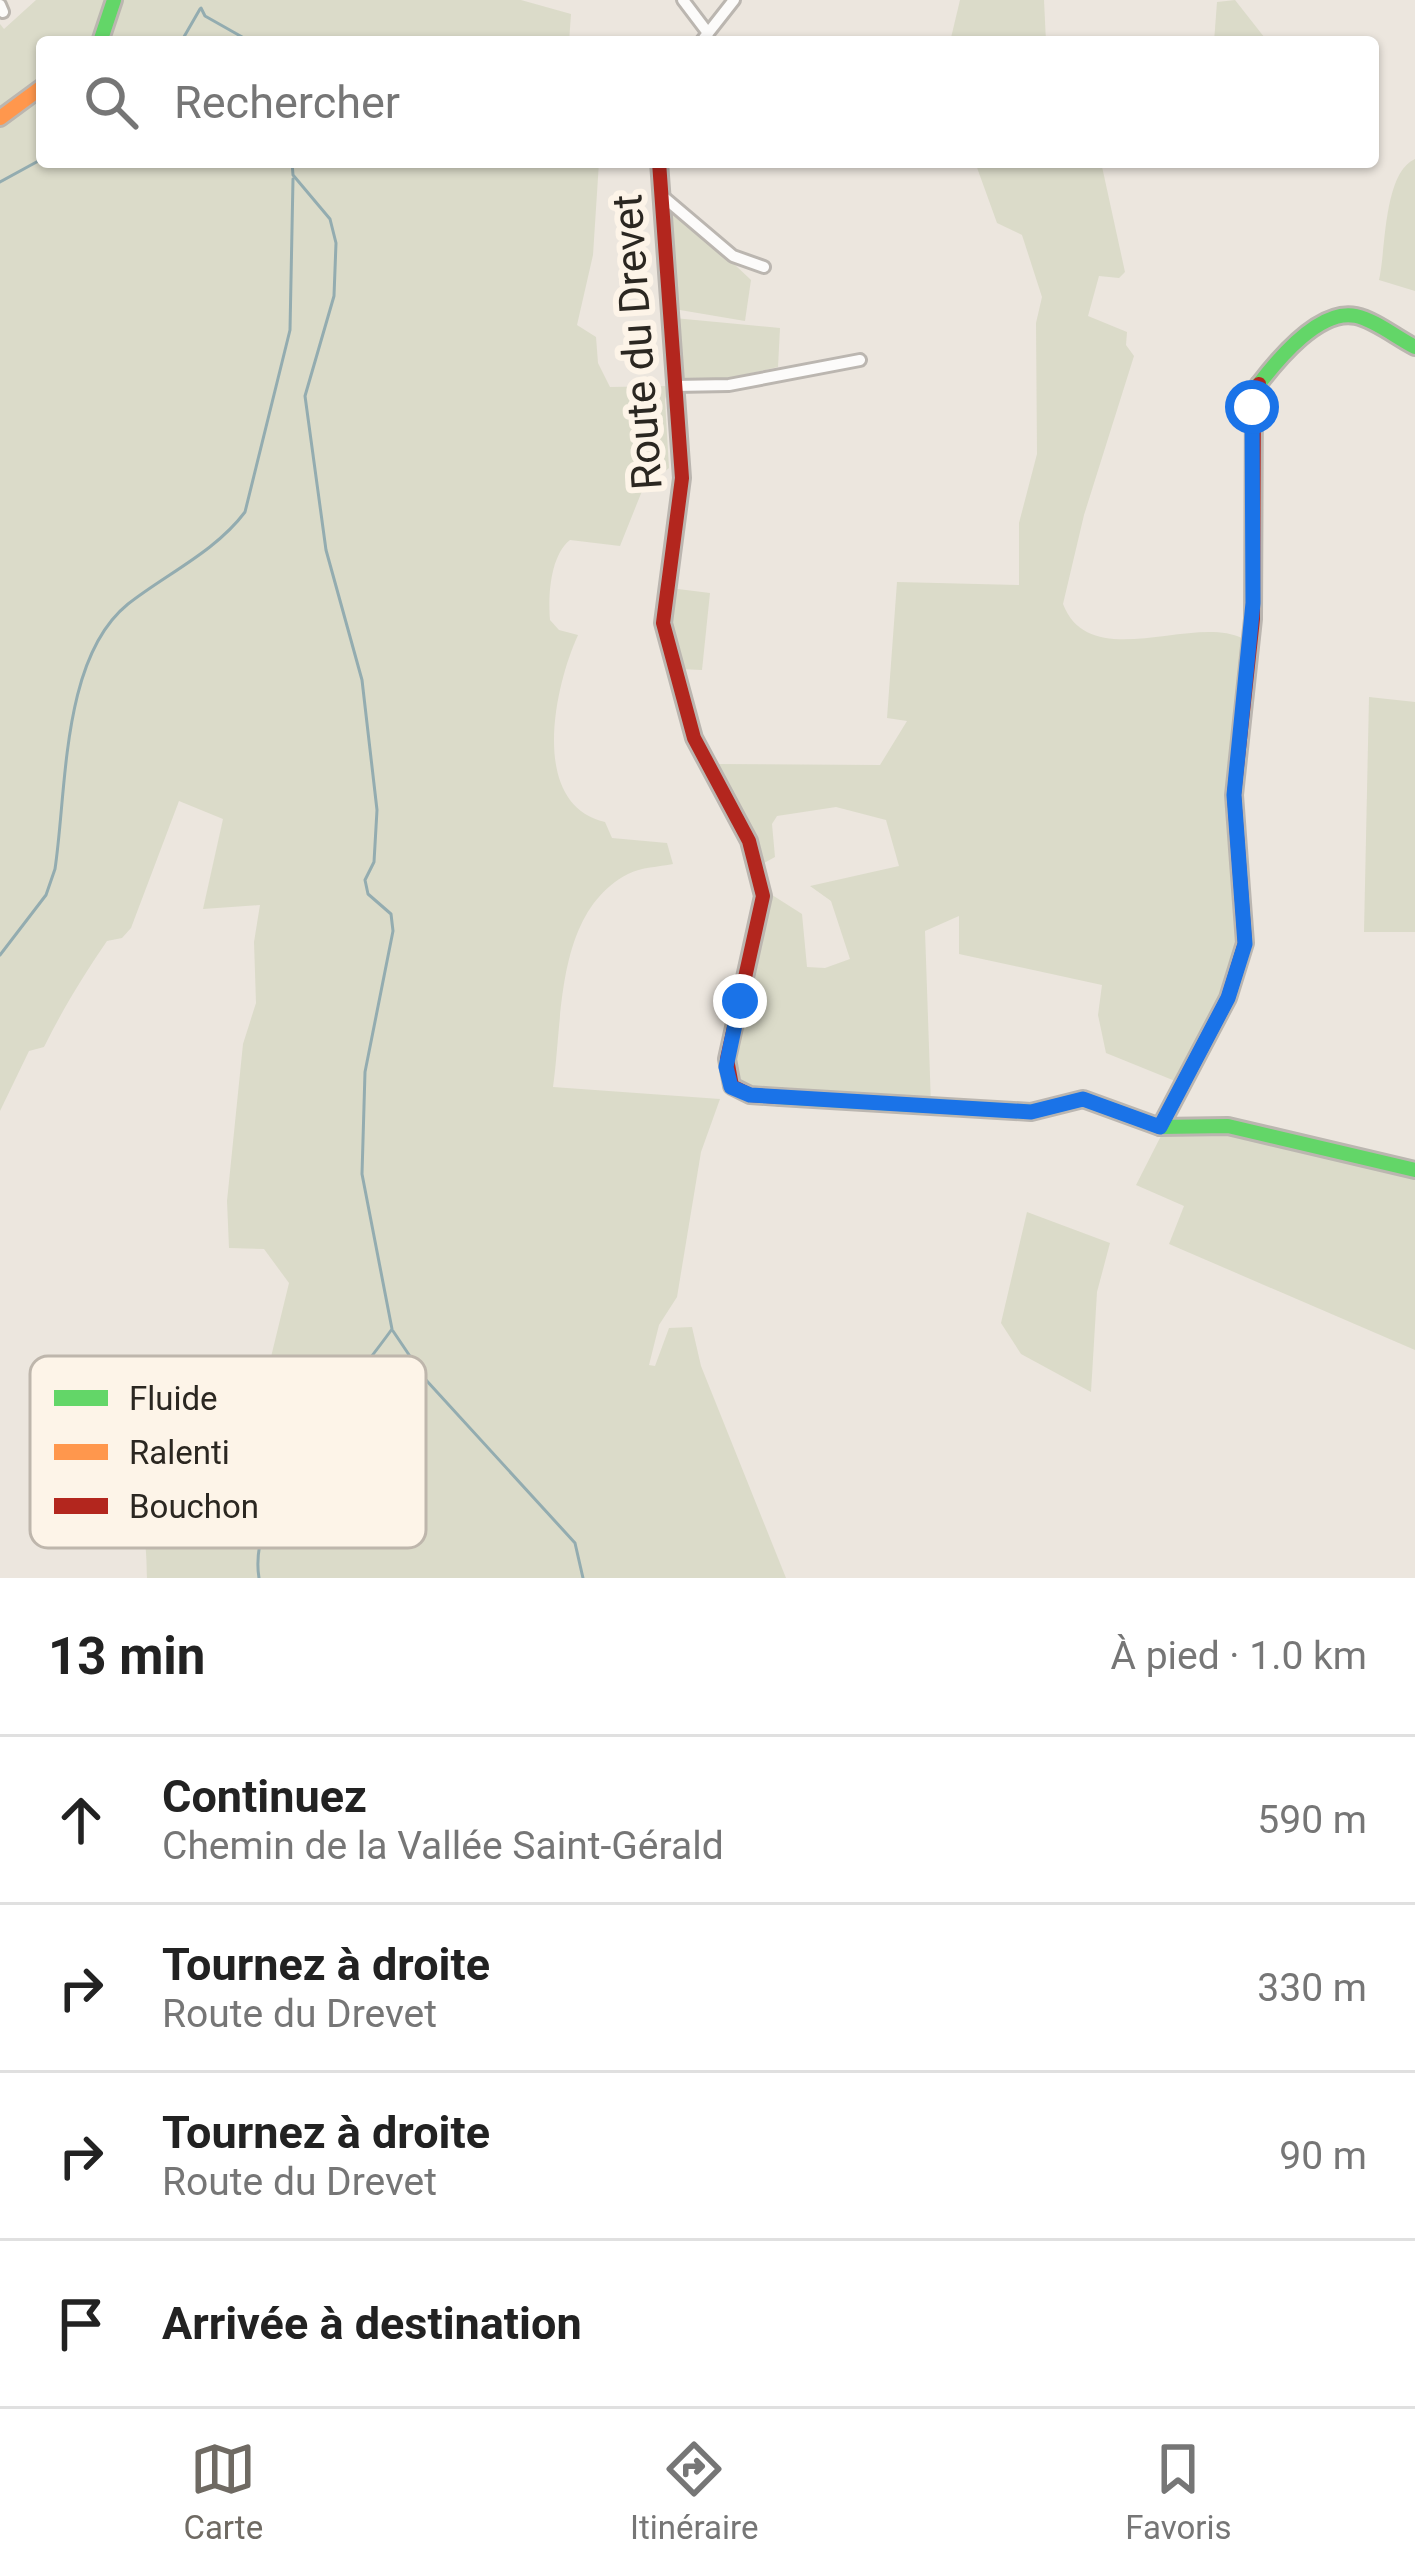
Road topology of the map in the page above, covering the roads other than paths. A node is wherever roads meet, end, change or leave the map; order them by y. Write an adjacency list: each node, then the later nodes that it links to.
1 (114, 0): 4 (street)
2 (683, 0): 5 (street)
3 (734, 0): 6 (street)
4 (102, 36)
5 (703, 36)
6 (706, 36)
7 (36, 91): 8 (street)
8 (0, 118)
9 (659, 168): 10 (street, Route du Drevet)
10 (660, 194): 11 (street); 14 (street, Route du Drevet)
11 (764, 266)
12 (1415, 347): 15 (street)
13 (860, 360): 14 (street)
14 (675, 386): 15 (street, Route du Drevet)
15 (1160, 1127): 16 (street, Route du Drevet)
16 (1415, 1170)

